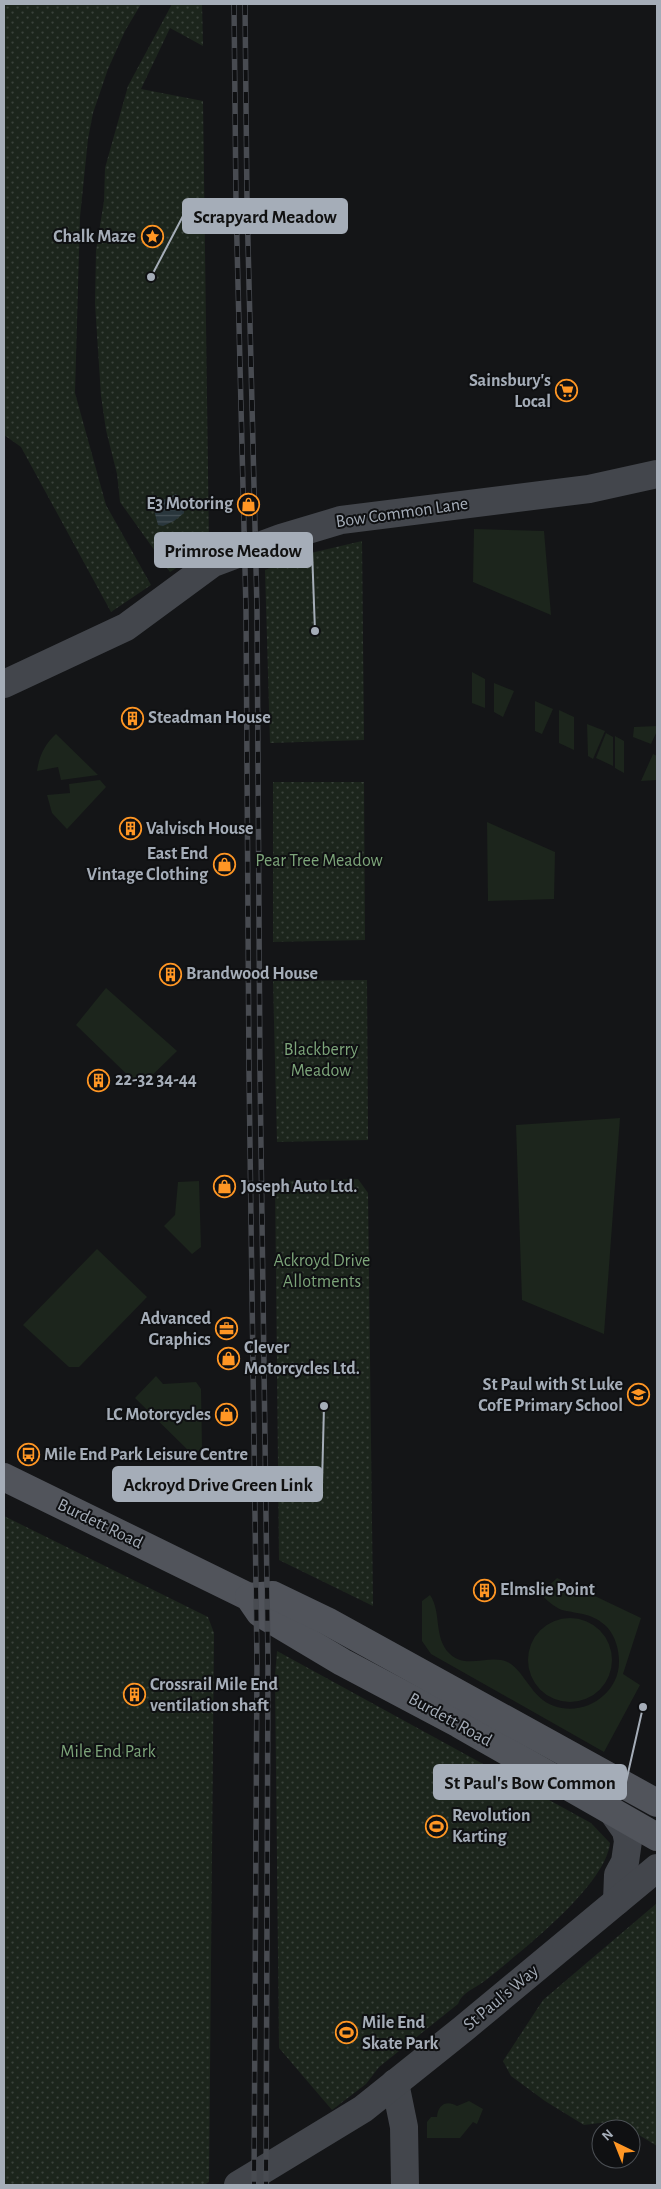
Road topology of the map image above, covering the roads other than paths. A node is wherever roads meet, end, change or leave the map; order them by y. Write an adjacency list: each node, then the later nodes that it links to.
1 (657, 474): 2 (street, Bow Common Lane)
2 (4, 684)
3 (4, 1477): 4 (main road, Burdett Road)
4 (249, 1597): 5 (main road, Burdett Road); 6 (main road, Burdett Road)
5 (657, 1803)
6 (612, 1811): 7 (main road, Burdett Road); 9 (street)
7 (657, 1837)
8 (657, 1868): 9 (street, St Paul's Way)
9 (617, 1901): 10 (street, St Paul's Way)
10 (395, 2084): 11 (street, St Paul's Way); 12 (street)
11 (238, 2185)
12 (404, 2185)

